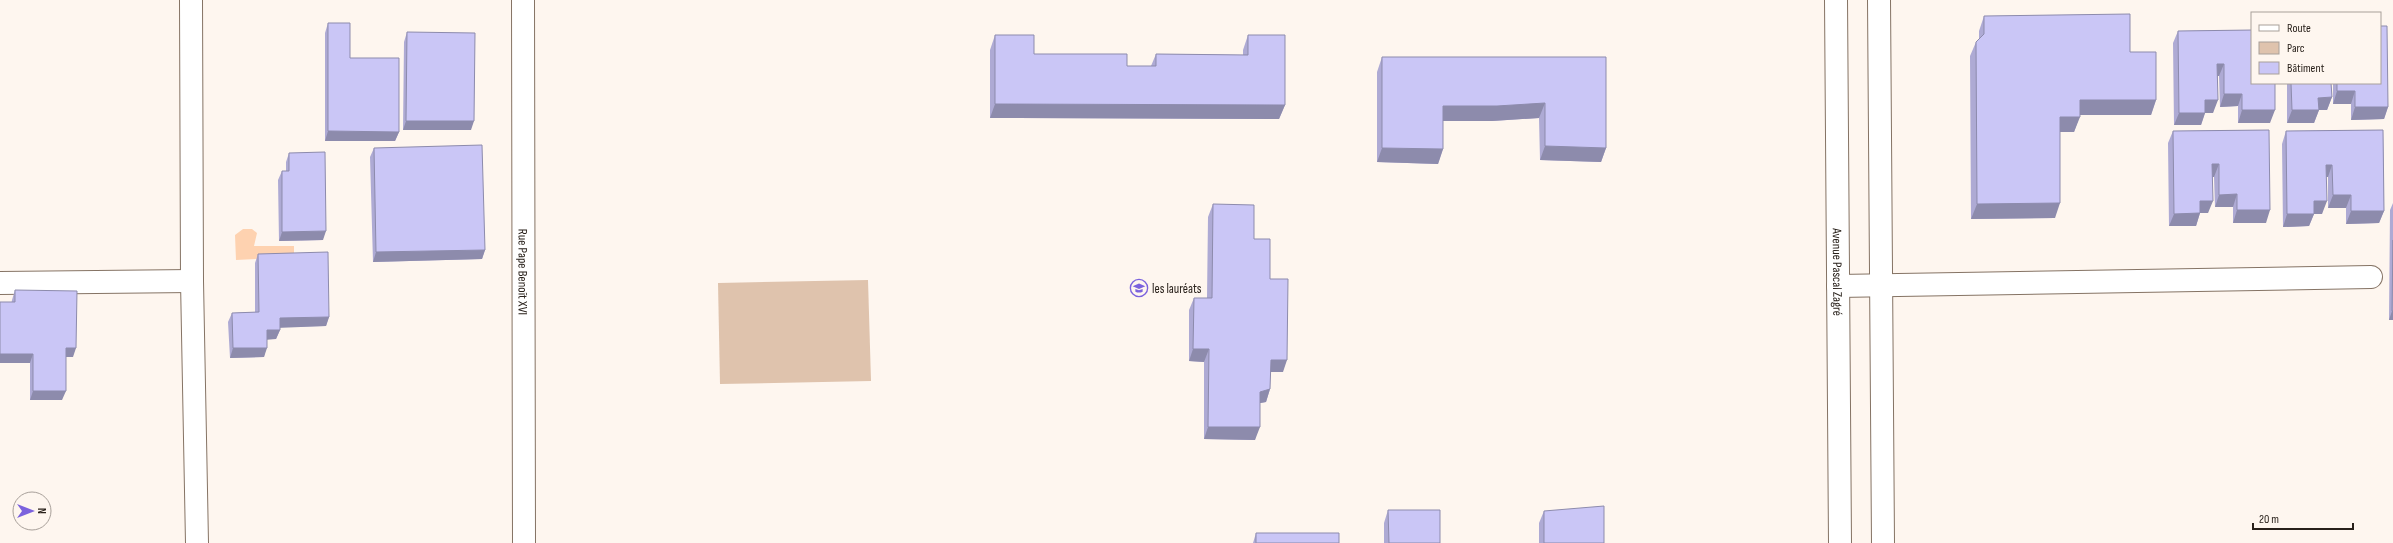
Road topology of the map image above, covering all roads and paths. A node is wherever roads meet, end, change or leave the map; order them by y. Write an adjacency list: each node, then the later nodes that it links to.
1 (191, 0): 6 (street)
2 (523, 0): 11 (street, Rue Pape Benoît XVI)
3 (1836, 0): 8 (street, Avenue Pascal Zagré)
4 (1880, 0): 9 (street)
5 (2371, 277): 9 (street)
6 (192, 281): 7 (street); 10 (street)
7 (0, 282)
8 (1838, 286): 9 (street); 12 (street, Avenue Pascal Zagré)
9 (1882, 286): 13 (street)
10 (197, 543)
11 (524, 543)
12 (1840, 543)
13 (1883, 543)

